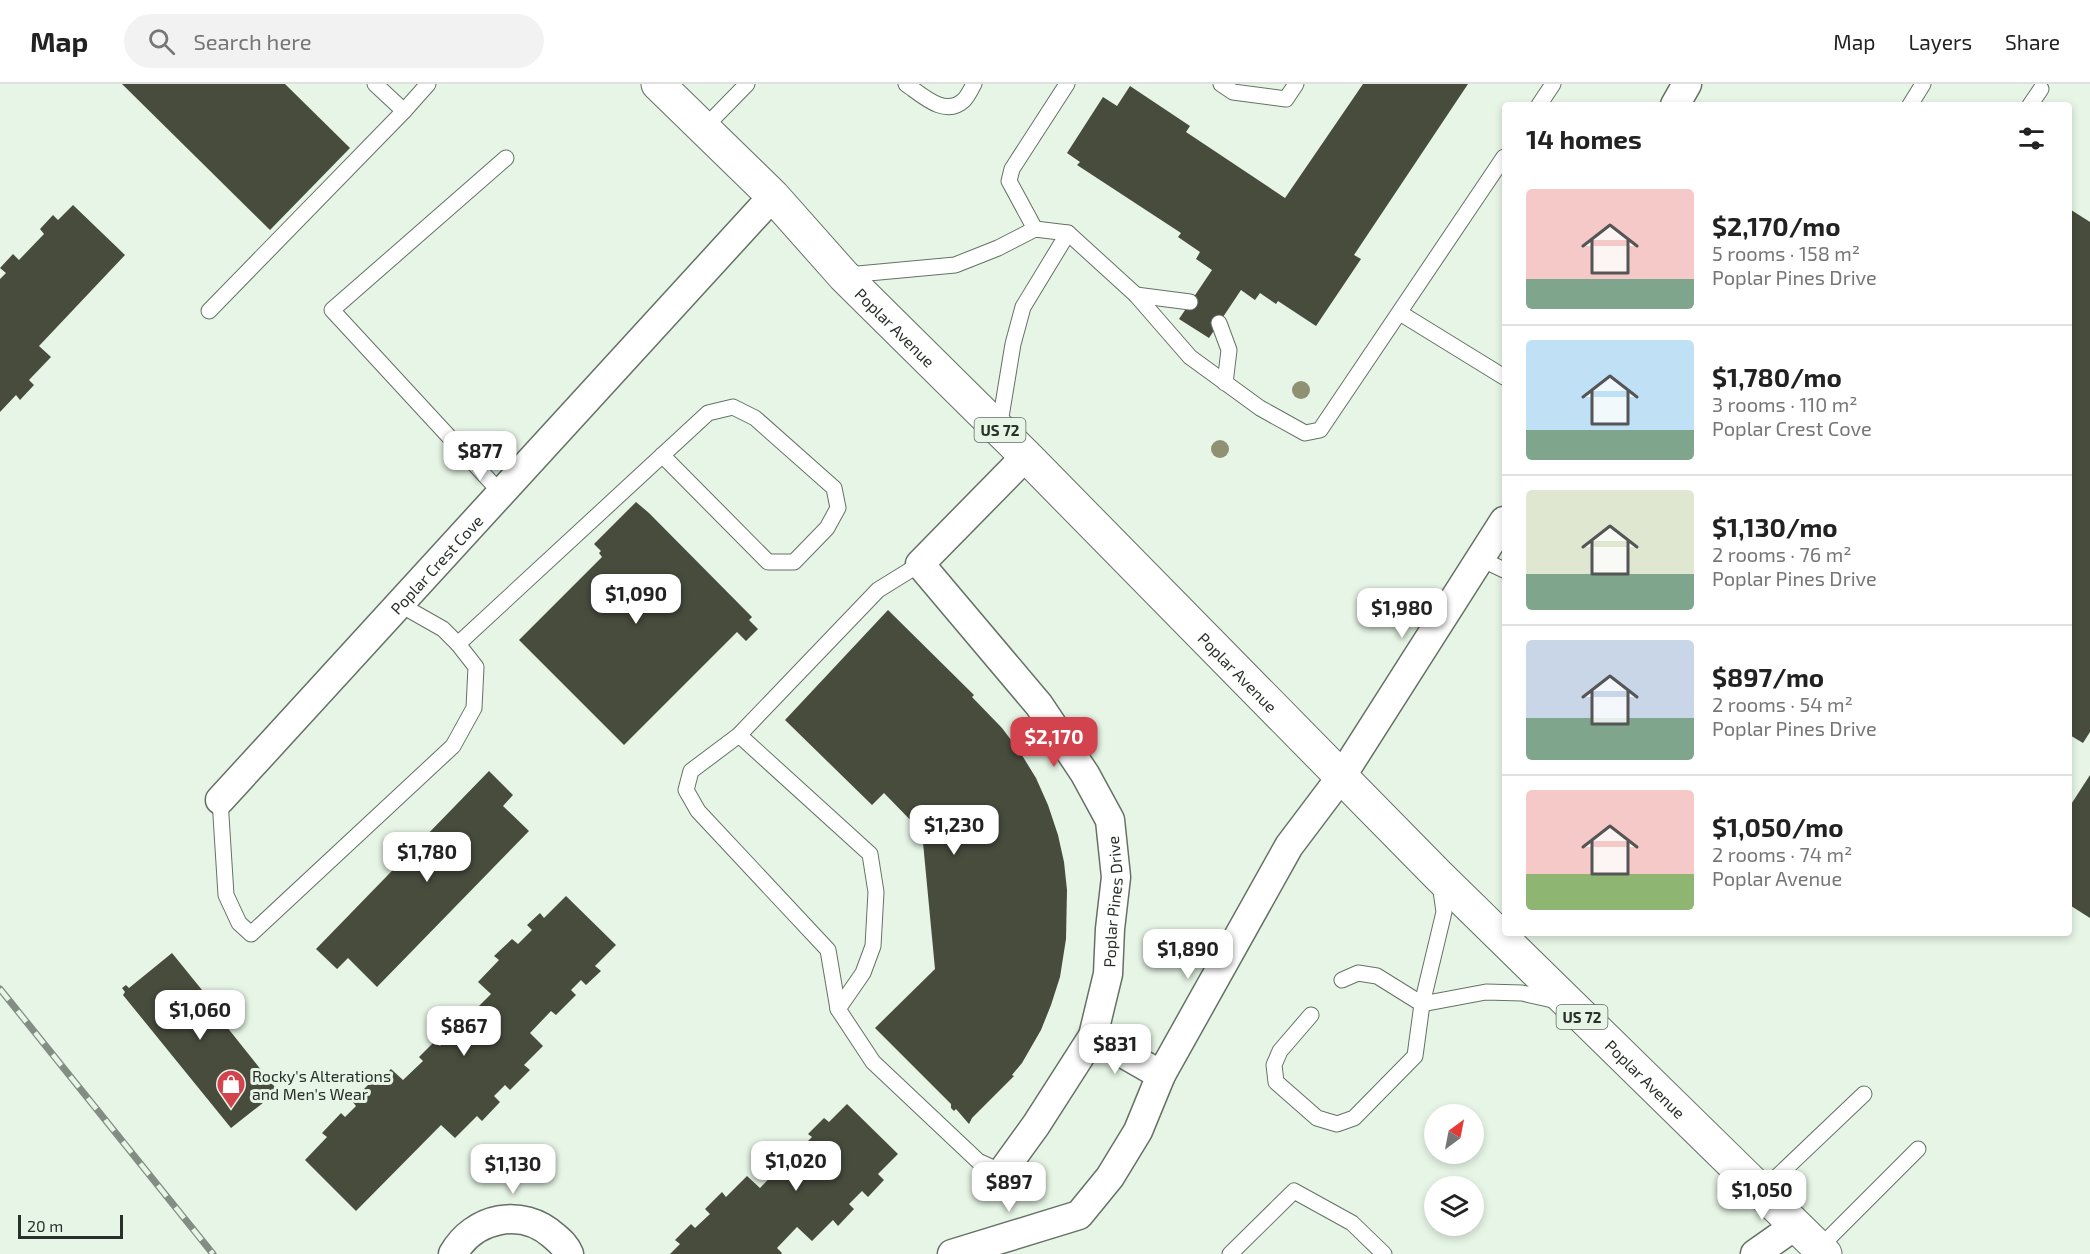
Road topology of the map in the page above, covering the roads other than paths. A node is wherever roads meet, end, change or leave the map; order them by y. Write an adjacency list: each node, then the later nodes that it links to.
1 (375, 84): 18 (lane)
2 (428, 84): 18 (lane)
3 (658, 84): 19 (main road, Poplar Avenue / US 72)
4 (747, 84): 19 (lane)
5 (906, 84): 6 (lane)
6 (974, 84)
7 (1067, 84): 23 (lane)
8 (1221, 84): 9 (lane)
9 (1296, 84)
10 (1553, 84): 14 (lane)
11 (1687, 84): 15 (street)
12 (1923, 84): 16 (lane)
13 (2041, 89): 17 (lane)
14 (1541, 102)
15 (1677, 102)
16 (1912, 102)
17 (2032, 102)
18 (404, 111): 28 (lane)
19 (704, 128): 22 (main road, Poplar Avenue / US 72)
20 (506, 158): 36 (lane)
21 (1502, 160): 29 (lane)
22 (773, 196): 25 (main road, Poplar Avenue / US 72); 36 (street, Poplar Crest Cove)
23 (1035, 229): 24 (lane); 25 (lane)
24 (1068, 233): 26 (lane); 33 (lane)
25 (844, 276): 33 (main road, Poplar Avenue / US 72)
26 (1136, 295): 27 (lane); 32 (lane)
27 (1190, 302)
28 (209, 311)
29 (1400, 313): 31 (lane); 32 (lane)
30 (1219, 323): 32 (lane)
31 (1502, 376)
32 (1226, 383)
33 (999, 429): 35 (main road, Poplar Avenue / US 72)
34 (662, 455): 34 (lane); 41 (lane)
35 (1026, 456): 38 (street); 43 (main road, Poplar Avenue / US 72)
36 (501, 493): 40 (street, Poplar Crest Cove)
37 (1502, 529): 39 (street)
38 (920, 564): 42 (lane); 51 (street, Poplar Pines Drive)
39 (1493, 565): 43 (street)
40 (399, 604): 41 (lane); 44 (street, Poplar Crest Cove)
41 (458, 644): 44 (lane)
42 (739, 735): 49 (lane); 49 (lane)
43 (1341, 777): 45 (main road, Poplar Avenue / US 72); 52 (street)
44 (220, 800)
45 (1438, 875): 47 (lane); 48 (main road, Poplar Avenue / US 72)
46 (1342, 980): 47 (lane)
47 (1422, 1004): 48 (lane); 50 (lane)
48 (1569, 1004): 56 (main road, Poplar Avenue / US 72)
49 (838, 1009): 55 (lane)
50 (1311, 1016)
51 (1093, 1036): 52 (street); 55 (street, Poplar Pines Drive)
52 (1161, 1074): 61 (street)
53 (1864, 1094): 56 (lane)
54 (1918, 1149): 58 (lane)
55 (1002, 1172)
56 (1762, 1191): 57 (main road, Poplar Avenue / US 72)
57 (1796, 1225): 58 (main road, Poplar Avenue / US 72); 64 (street)
58 (1822, 1251)
59 (453, 1254): 60 (street)
60 (569, 1254)
61 (952, 1254)
62 (1230, 1254): 63 (lane)
63 (1384, 1254)
64 (1755, 1254)

